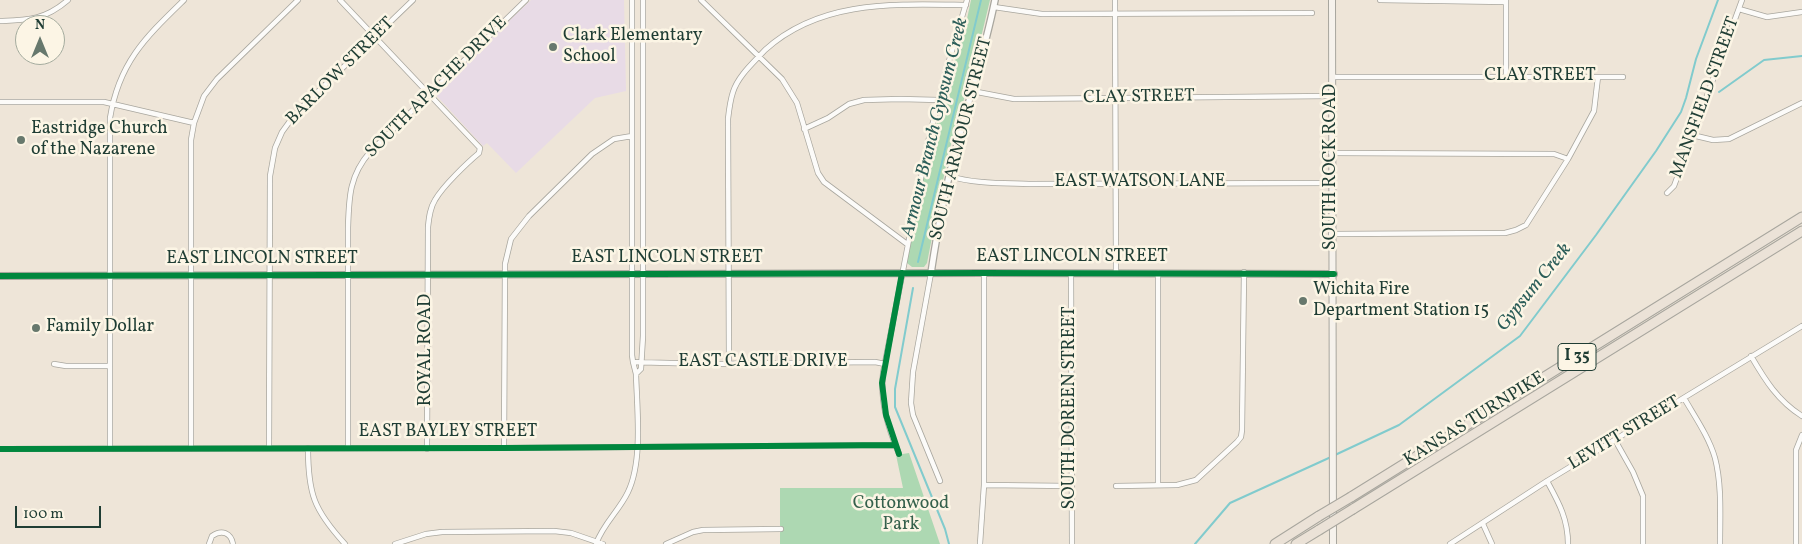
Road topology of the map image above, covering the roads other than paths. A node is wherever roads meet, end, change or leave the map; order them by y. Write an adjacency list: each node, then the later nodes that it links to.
1 (68, 0): 21 (street)
2 (184, 0): 35 (street)
3 (298, 0): 36 (street)
4 (340, 0): 22 (street)
5 (413, 0): 22 (street, BARLOW STREET)
6 (526, 0): 29 (street, SOUTH APACHE DRIVE)
7 (632, 0): 39 (street)
8 (643, 0): 61 (street)
9 (701, 0): 23 (street)
10 (1115, 0): 19 (street)
11 (1332, 0): 24 (main road, SOUTH ROCK ROAD)
12 (1380, 0): 14 (street)
13 (1742, 0): 17 (street, MANSFIELD STREET)
14 (1506, 1): 25 (street)
15 (966, 3): 23 (street); 32 (street, SOUTH ARMOUR STREET)
16 (994, 3): 19 (street); 28 (street, SOUTH ARMOUR STREET)
17 (1739, 9): 18 (street); 38 (street, MANSFIELD STREET)
18 (1802, 12)
19 (1115, 13): 20 (street); 31 (street)
20 (1312, 13)
21 (0, 21)
22 (375, 37): 29 (street); 63 (street, BARLOW STREET)
23 (759, 57): 37 (street); 51 (street)
24 (1332, 77): 25 (street, CLAY STREET); 30 (main road, SOUTH ROCK ROAD)
25 (1506, 77): 26 (street, CLAY STREET)
26 (1598, 77): 27 (street, CLAY STREET); 41 (street)
27 (1623, 77)
28 (972, 91): 31 (street, CLAY STREET); 42 (street, SOUTH ARMOUR STREET)
29 (429, 94): 58 (street, ROYAL ROAD); 64 (street, SOUTH APACHE DRIVE)
30 (1332, 96): 31 (street, CLAY STREET); 40 (main road, SOUTH ROCK ROAD)
31 (1115, 98): 44 (street)
32 (939, 100): 37 (street); 49 (street, SOUTH ARMOUR STREET)
33 (0, 102): 35 (street)
34 (1802, 103): 38 (street)
35 (112, 104): 36 (street); 66 (street)
36 (194, 123): 67 (street)
37 (804, 128): 49 (street)
38 (1692, 135): 45 (street, MANSFIELD STREET)
39 (632, 136): 59 (street); 60 (street)
40 (1331, 153): 41 (street); 43 (main road, SOUTH ROCK ROAD)
41 (1568, 159): 48 (street)
42 (949, 176): 44 (street, EAST WATSON LANE); 53 (street, SOUTH ARMOUR STREET)
43 (1331, 183): 44 (street, EAST WATSON LANE); 48 (main road, SOUTH ROCK ROAD)
44 (1116, 184): 56 (street)
45 (1667, 193)
46 (1802, 217): 110 (highway, KANSAS TURNPIKE / I 35, bridge)
47 (1802, 231): 111 (highway, KANSAS TURNPIKE / I 35, bridge)
48 (1331, 234): 62 (main road, SOUTH ROCK ROAD)
49 (907, 244): 52 (street, SOUTH ARMOUR STREET)
50 (1244, 272): 57 (street, EAST LINCOLN STREET); 62 (street, EAST LINCOLN STREET); 95 (street)
51 (729, 273): 52 (street, EAST LINCOLN STREET); 61 (street, EAST LINCOLN STREET); 73 (street)
52 (902, 273): 53 (street, EAST LINCOLN STREET); 74 (street, SOUTH ARMOUR STREET)
53 (931, 273): 54 (street, EAST LINCOLN STREET); 92 (street, SOUTH ARMOUR STREET)
54 (984, 273): 55 (street, EAST LINCOLN STREET); 94 (street)
55 (1071, 273): 56 (street, EAST LINCOLN STREET); 96 (street, SOUTH DOREEN STREET)
56 (1116, 273): 57 (street, EAST LINCOLN STREET)
57 (1158, 273): 95 (street)
58 (427, 274): 59 (street, EAST LINCOLN STREET); 64 (street, EAST LINCOLN STREET); 90 (street, ROYAL ROAD)
59 (505, 274): 60 (street, EAST LINCOLN STREET); 85 (street)
60 (633, 274): 61 (street, EAST LINCOLN STREET); 70 (street)
61 (643, 274): 71 (street)
62 (1334, 274): 112 (main road, SOUTH ROCK ROAD)
63 (269, 275): 64 (street, EAST LINCOLN STREET); 67 (street, EAST LINCOLN STREET); 82 (street, BARLOW STREET)
64 (348, 275): 84 (street, SOUTH APACHE DRIVE)
65 (0, 276): 66 (street, EAST LINCOLN STREET)
66 (111, 276): 67 (street, EAST LINCOLN STREET); 75 (street)
67 (191, 276): 89 (street)
68 (1802, 326): 69 (street, LEVITT STREET)
69 (1751, 356): 77 (street, LEVITT STREET); 78 (street)
70 (632, 362): 71 (street, EAST CASTLE DRIVE); 76 (street)
71 (641, 362): 73 (street, EAST CASTLE DRIVE); 76 (street)
72 (54, 364): 75 (street)
73 (729, 364): 74 (street, EAST CASTLE DRIVE)
74 (885, 364): 81 (street, SOUTH ARMOUR STREET)
75 (110, 366): 88 (street)
76 (636, 374): 86 (street)
77 (1684, 398): 80 (street, LEVITT STREET); 117 (street)
78 (1802, 416)
79 (1802, 435): 118 (street)
80 (1615, 440): 93 (street, LEVITT STREET); 116 (street)
81 (895, 445): 86 (street, EAST BAYLEY STREET); 91 (street, SOUTH ARMOUR STREET)
82 (269, 448): 83 (street, EAST BAYLEY STREET); 89 (street, EAST BAYLEY STREET)
83 (308, 448): 84 (street, EAST BAYLEY STREET); 104 (street)
84 (348, 448): 90 (street, EAST BAYLEY STREET)
85 (504, 448): 86 (street, EAST BAYLEY STREET); 90 (street, EAST BAYLEY STREET)
86 (637, 448): 100 (street)
87 (0, 449): 88 (street, EAST BAYLEY STREET)
88 (110, 449): 89 (street, EAST BAYLEY STREET)
89 (190, 449)
90 (427, 449)
91 (899, 454)
92 (940, 481)
93 (1547, 481): 98 (street, LEVITT STREET); 115 (street)
94 (984, 485): 96 (street); 108 (street)
95 (1158, 485): 97 (street)
96 (1071, 486): 109 (street, SOUTH DOREEN STREET)
97 (1116, 486)
98 (1483, 524): 113 (street, LEVITT STREET); 114 (street)
99 (781, 529): 101 (street)
100 (596, 543): 105 (street); 106 (street)
101 (672, 543): 107 (street)
102 (209, 544): 103 (street)
103 (233, 544)
104 (345, 544)
105 (395, 544)
106 (604, 544)
107 (666, 544)
108 (980, 544)
109 (1072, 544)
110 (1276, 544)
111 (1296, 544)
112 (1333, 544)
113 (1450, 544)
114 (1492, 544)
115 (1568, 544)
116 (1643, 544)
117 (1720, 544)
118 (1796, 544)

